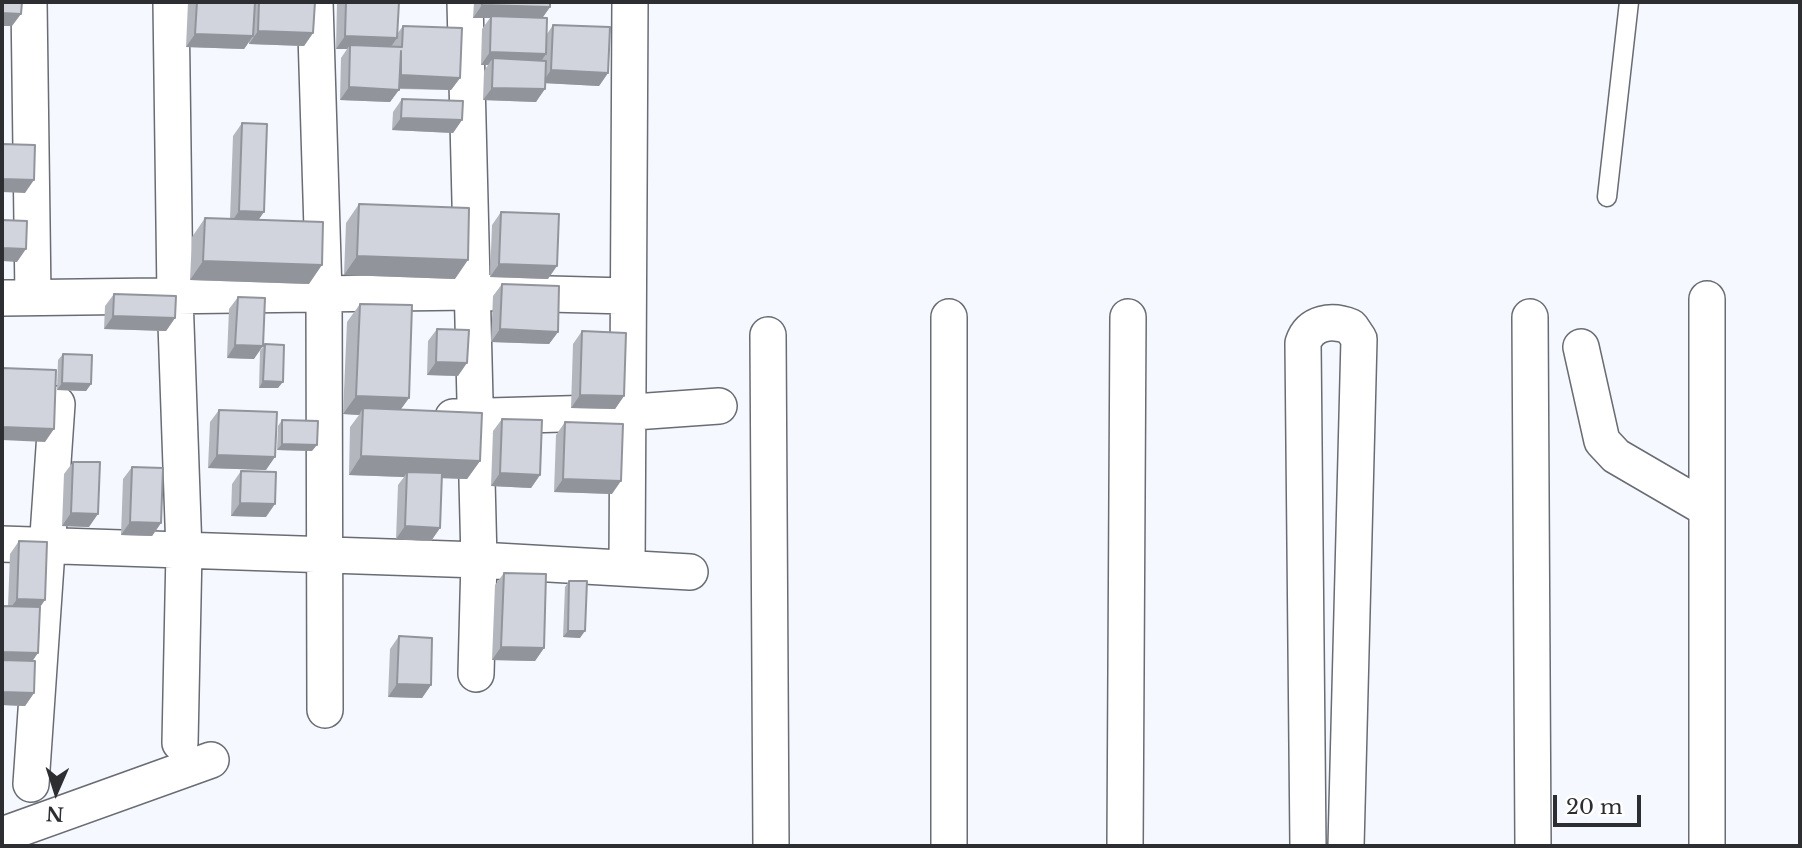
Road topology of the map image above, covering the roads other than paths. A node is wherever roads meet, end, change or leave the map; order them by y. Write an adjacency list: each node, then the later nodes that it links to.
1 (29, 2): 12 (street)
2 (171, 2): 10 (street)
3 (314, 2): 9 (street)
4 (465, 2): 8 (street)
5 (630, 2): 11 (street)
6 (1629, 2): 7 (lane)
7 (1607, 197)
8 (471, 292): 9 (street); 11 (street); 22 (street)
9 (324, 295): 10 (street); 28 (street)
10 (175, 296): 12 (street); 27 (street)
11 (627, 296): 21 (street)
12 (18, 298)
13 (1707, 299): 24 (street)
14 (949, 317): 39 (street)
15 (1128, 317): 40 (street)
16 (1530, 317): 43 (street)
17 (768, 335): 38 (street)
18 (1581, 347): 24 (street)
19 (57, 404): 26 (street)
20 (719, 406): 21 (street)
21 (627, 412): 22 (street); 30 (street)
22 (475, 417): 23 (street); 29 (street)
23 (421, 418)
24 (1707, 509): 44 (street)
25 (2, 544): 26 (street)
26 (47, 546): 27 (street); 36 (street)
27 (184, 551): 28 (street); 34 (street)
28 (326, 556): 29 (street); 33 (street)
29 (479, 560): 30 (street); 32 (street)
30 (627, 568): 31 (street)
31 (690, 572)
32 (476, 674)
33 (325, 710)
34 (180, 743)
35 (211, 760): 37 (street)
36 (31, 784)
37 (2, 835)
38 (771, 846)
39 (949, 846)
40 (1125, 846)
41 (1308, 846): 42 (street)
42 (1346, 846)
43 (1533, 846)
44 (1707, 846)

